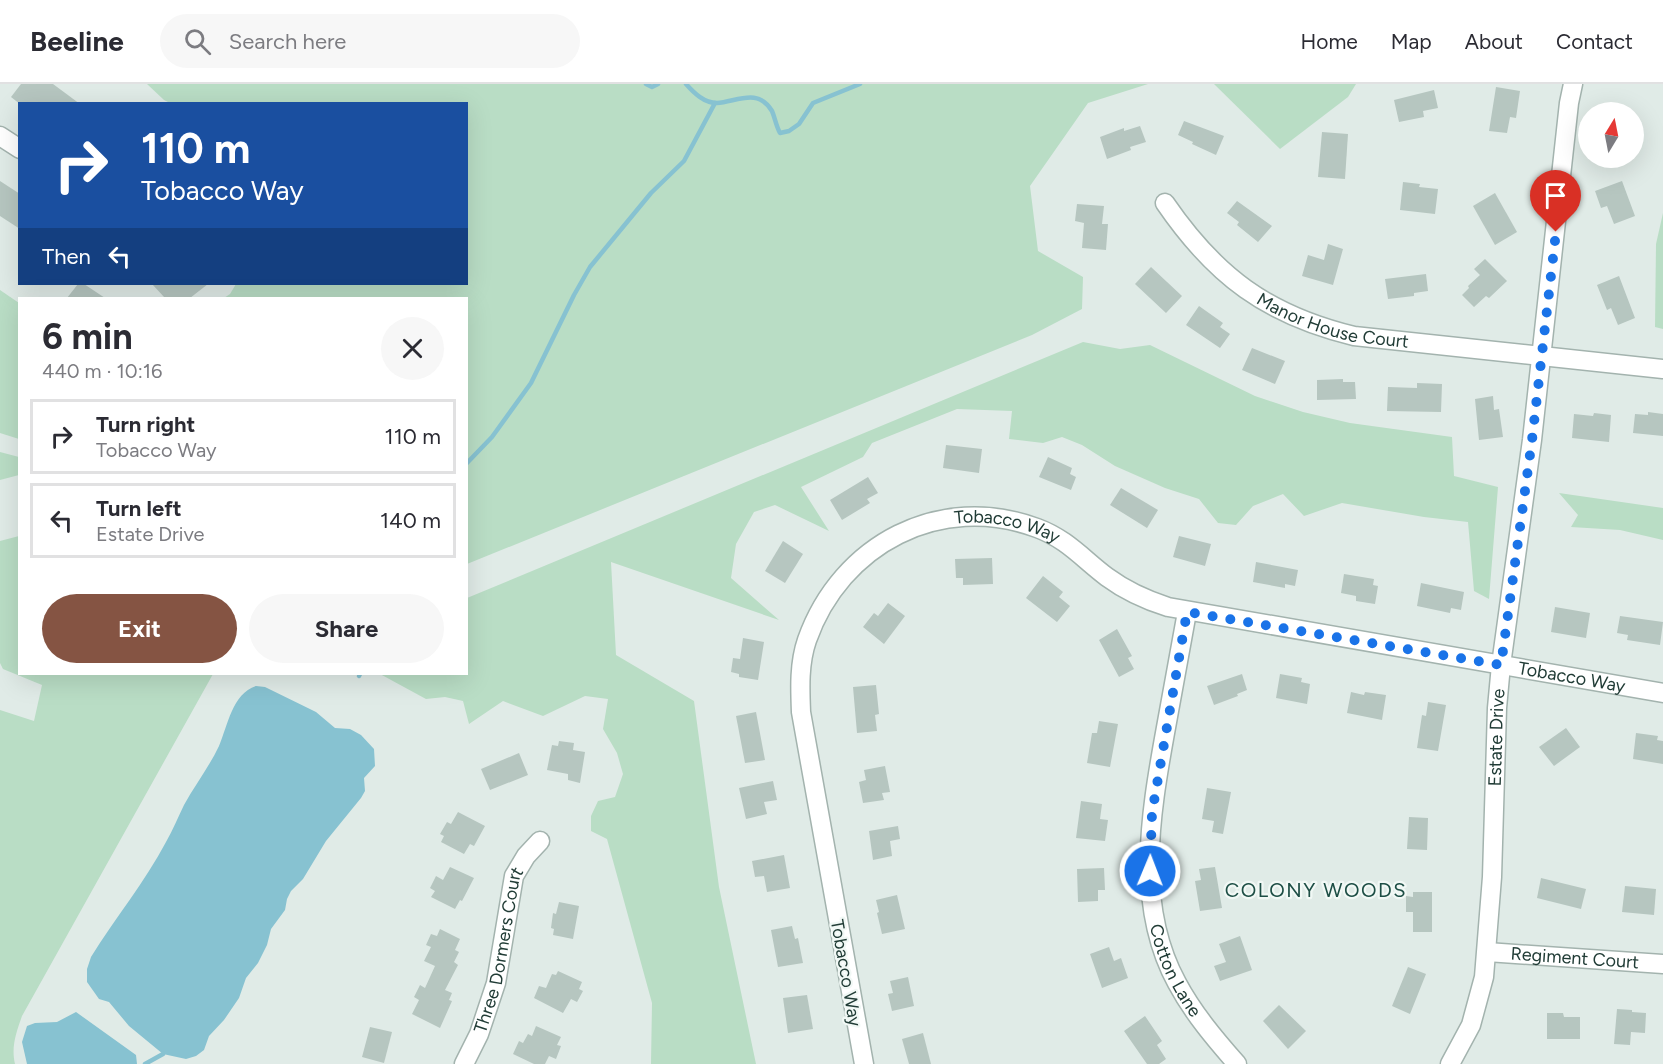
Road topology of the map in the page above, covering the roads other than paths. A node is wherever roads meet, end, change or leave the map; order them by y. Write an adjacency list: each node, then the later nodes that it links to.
1 (1574, 84): 5 (street, Estate Drive)
2 (0, 136): 3 (street)
3 (18, 148)
4 (1166, 203): 5 (street, Manor House Court)
5 (1542, 357): 6 (street, Manor House Court); 8 (street, Estate Drive)
6 (1663, 369)
7 (1187, 612): 8 (street, Tobacco Way); 14 (street, Tobacco Way); 15 (street, Cotton Lane)
8 (1501, 665): 9 (street, Tobacco Way); 11 (street, Estate Drive)
9 (1663, 693)
10 (540, 841): 13 (street, Three Dormers Court)
11 (1487, 952): 12 (street, Regiment Court); 16 (street, Estate Drive)
12 (1663, 964)
13 (464, 1064)
14 (864, 1064)
15 (1237, 1064)
16 (1450, 1064)

